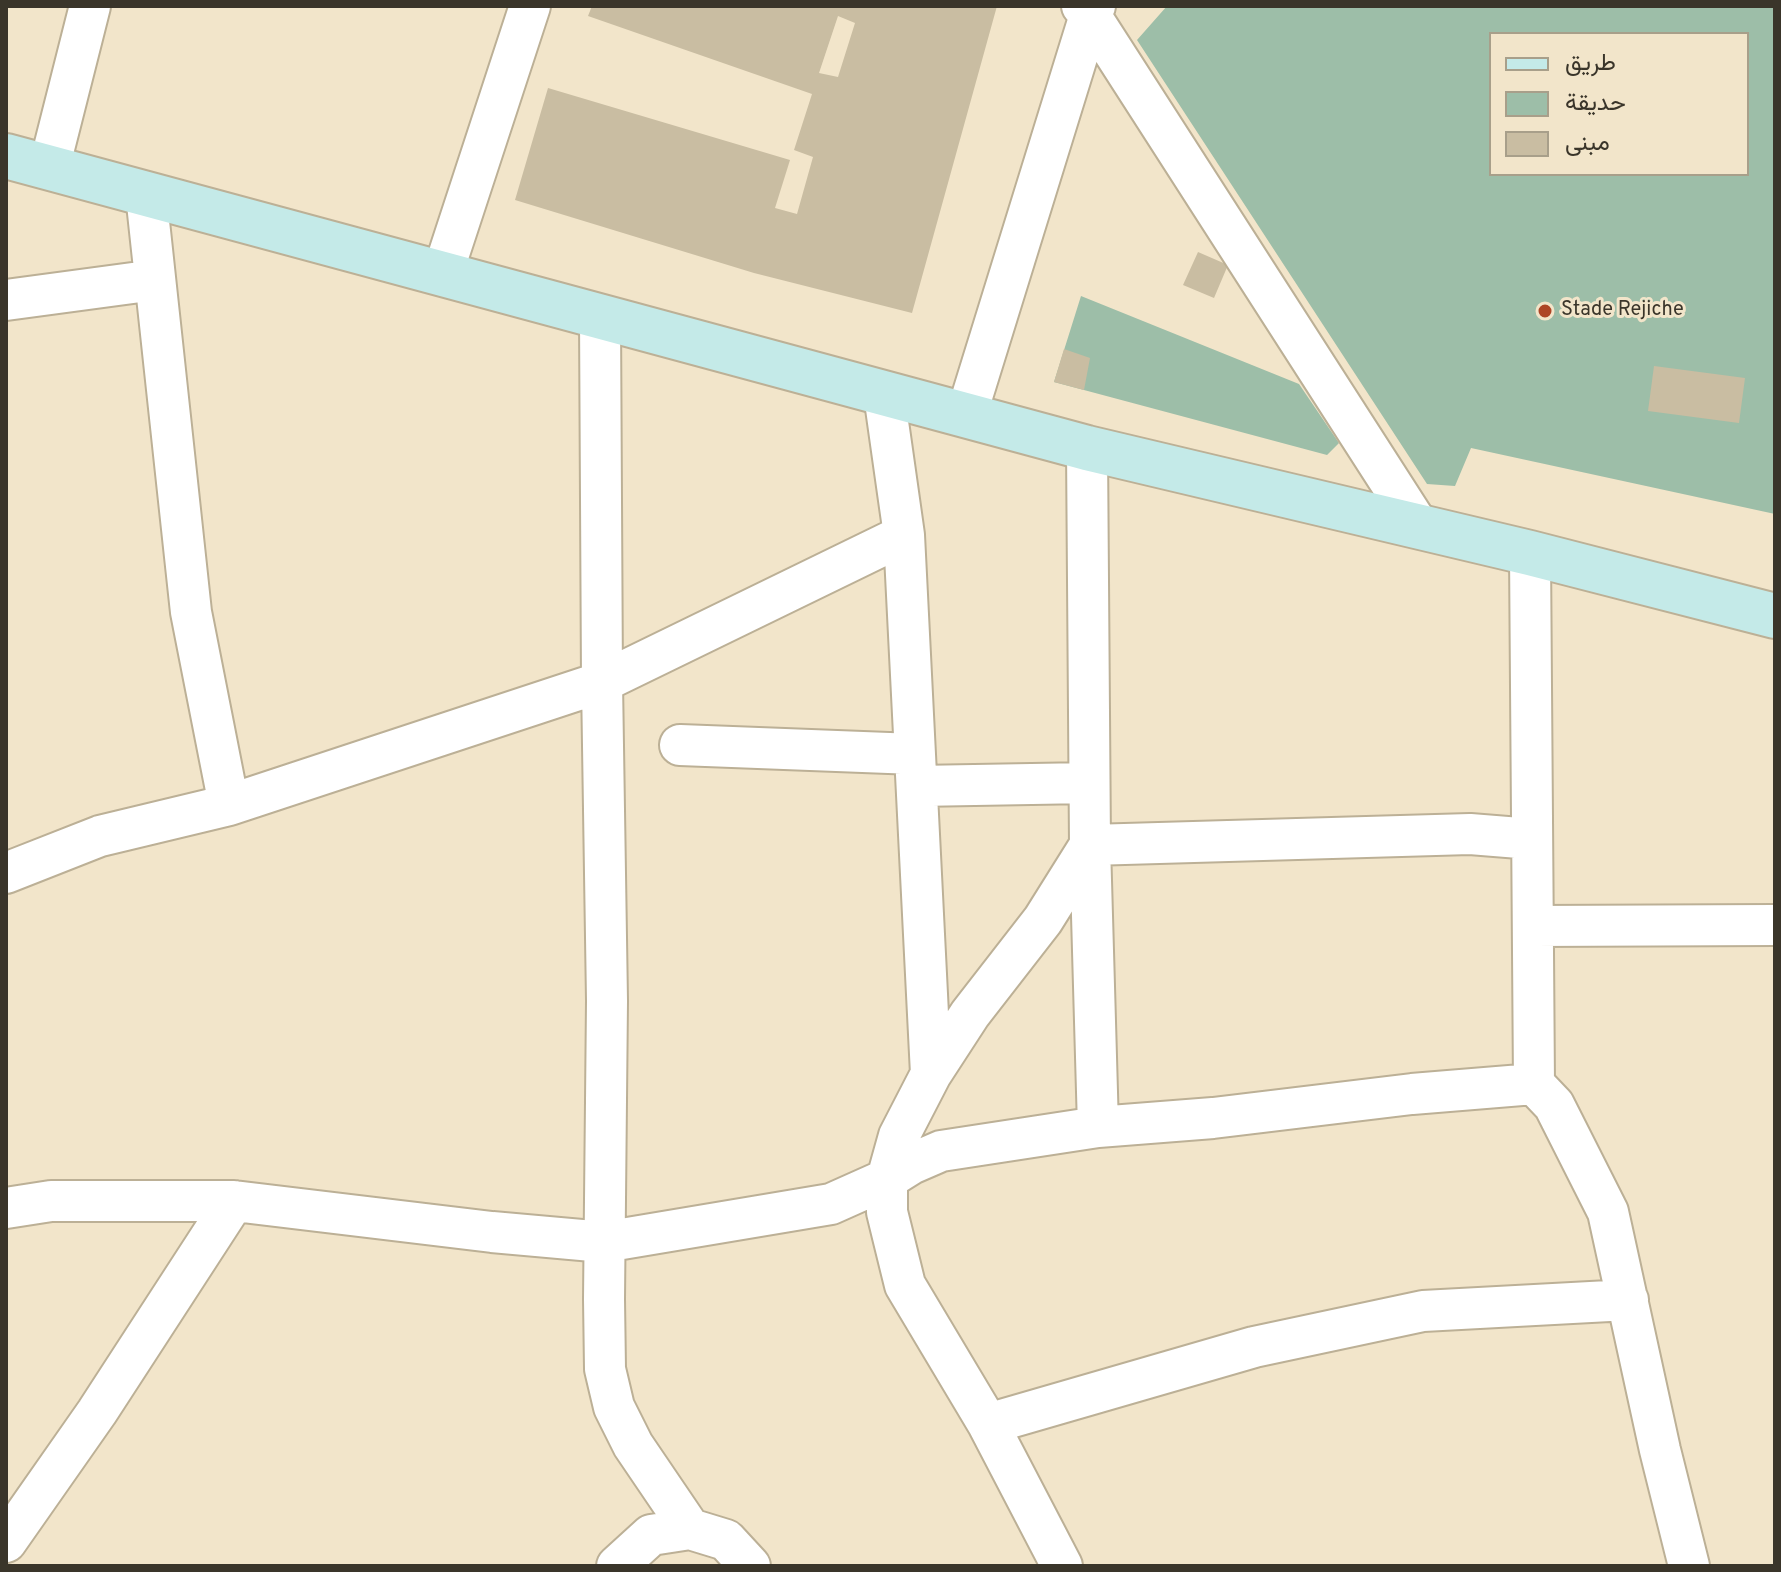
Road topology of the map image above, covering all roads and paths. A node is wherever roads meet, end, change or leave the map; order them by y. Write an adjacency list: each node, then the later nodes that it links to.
1 (90, 6): 5 (street)
2 (530, 6): 7 (street)
3 (1089, 9): 12 (street); 14 (street)
4 (6, 156): 5 (street)
5 (49, 168): 6 (street)
6 (146, 194): 7 (street); 8 (street)
7 (442, 275): 10 (street)
8 (155, 280): 9 (street); 22 (street)
9 (6, 300)
10 (600, 318): 11 (street); 18 (street)
11 (884, 394): 12 (street); 15 (street)
12 (966, 416): 13 (street)
13 (1087, 448): 14 (street); 21 (street)
14 (1419, 527): 16 (street)
15 (904, 535): 18 (street); 20 (street)
16 (1530, 553): 17 (street); 23 (street)
17 (1775, 616)
18 (602, 682): 22 (street); 34 (street)
19 (680, 745): 20 (street)
20 (916, 770): 21 (street); 28 (street)
21 (1089, 783): 24 (street)
22 (229, 805): 25 (street)
23 (1532, 839): 24 (street); 27 (street)
24 (1090, 845): 28 (street); 30 (street)
25 (6, 873)
26 (1775, 925): 27 (street)
27 (1533, 926): 29 (street)
28 (931, 1074): 31 (street)
29 (1534, 1084): 30 (street); 35 (street)
30 (1098, 1127): 31 (street)
31 (887, 1179): 34 (street); 36 (street)
32 (234, 1201): 33 (street); 34 (street); 38 (street)
33 (6, 1208)
34 (604, 1242): 37 (street)
35 (1628, 1300): 36 (street); 42 (street)
36 (988, 1424): 41 (street)
37 (690, 1529): 39 (street); 40 (street)
38 (6, 1542)
39 (617, 1566)
40 (750, 1566)
41 (1062, 1566)
42 (1689, 1566)

